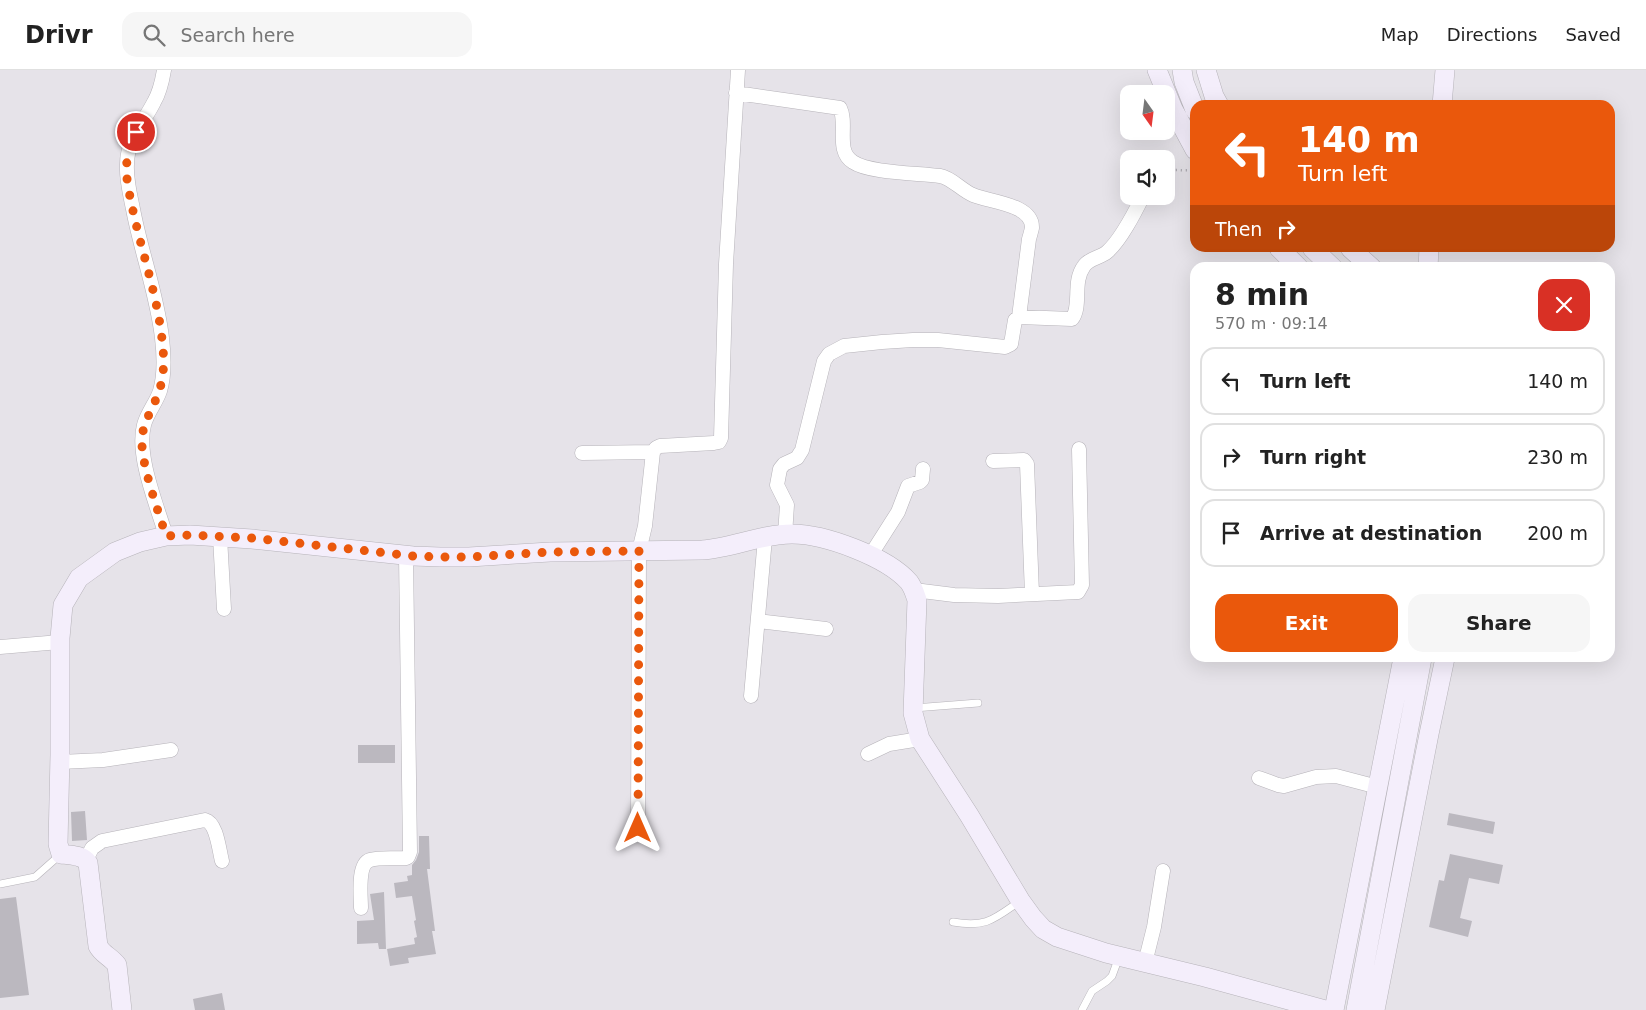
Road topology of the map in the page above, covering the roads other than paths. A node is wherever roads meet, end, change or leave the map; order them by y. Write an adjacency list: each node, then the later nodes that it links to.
1 (164, 70): 26 (street)
2 (738, 70): 7 (street)
3 (1157, 70): 11 (street)
4 (1182, 70): 8 (street)
5 (1206, 70): 9 (street)
6 (1445, 70): 10 (street)
7 (736, 93): 19 (street); 21 (street)
8 (1191, 100)
9 (1216, 100)
10 (1442, 100)
11 (1190, 141)
12 (1139, 205): 19 (street)
13 (1283, 252): 16 (street)
14 (1316, 252): 17 (street)
15 (1354, 252): 18 (street)
16 (1292, 262)
17 (1327, 262)
18 (1365, 262)
19 (1019, 317): 25 (street)
20 (1079, 450): 33 (street)
21 (653, 452): 22 (street); 29 (street)
22 (582, 453)
23 (993, 461): 33 (street)
24 (923, 469): 31 (street)
25 (785, 535): 28 (street); 31 (street)
26 (166, 536): 27 (street); 37 (street)
27 (220, 537): 30 (street); 34 (street)
28 (765, 538): 29 (street); 35 (street)
29 (639, 551): 30 (street); 51 (street)
30 (406, 555): 58 (street)
31 (870, 556): 32 (street)
32 (914, 590): 33 (street); 44 (street)
33 (1032, 594)
34 (224, 609)
35 (758, 621): 36 (street); 42 (street)
36 (826, 629)
37 (60, 642): 38 (street); 48 (street)
38 (0, 647)
39 (1402, 662): 50 (street)
40 (1421, 662): 66 (street)
41 (1444, 662): 67 (street)
42 (751, 696)
43 (978, 703): 44 (lane)
44 (914, 708): 45 (street)
45 (920, 739): 47 (street); 57 (street)
46 (171, 750): 48 (street)
47 (868, 754)
48 (60, 762): 52 (street)
49 (1260, 778): 50 (street)
50 (1378, 787): 65 (street)
51 (638, 828)
52 (61, 854): 53 (street); 56 (lane)
53 (86, 860): 54 (street); 62 (street)
54 (222, 861)
55 (1163, 871): 61 (street)
56 (0, 884)
57 (1020, 900): 59 (lane); 60 (street)
58 (362, 908)
59 (953, 922)
60 (1119, 956): 61 (street); 63 (lane)
61 (1145, 963): 64 (street)
62 (122, 1010)
63 (1082, 1010)
64 (1325, 1010)
65 (1334, 1010)
66 (1356, 1010)
67 (1375, 1010)

